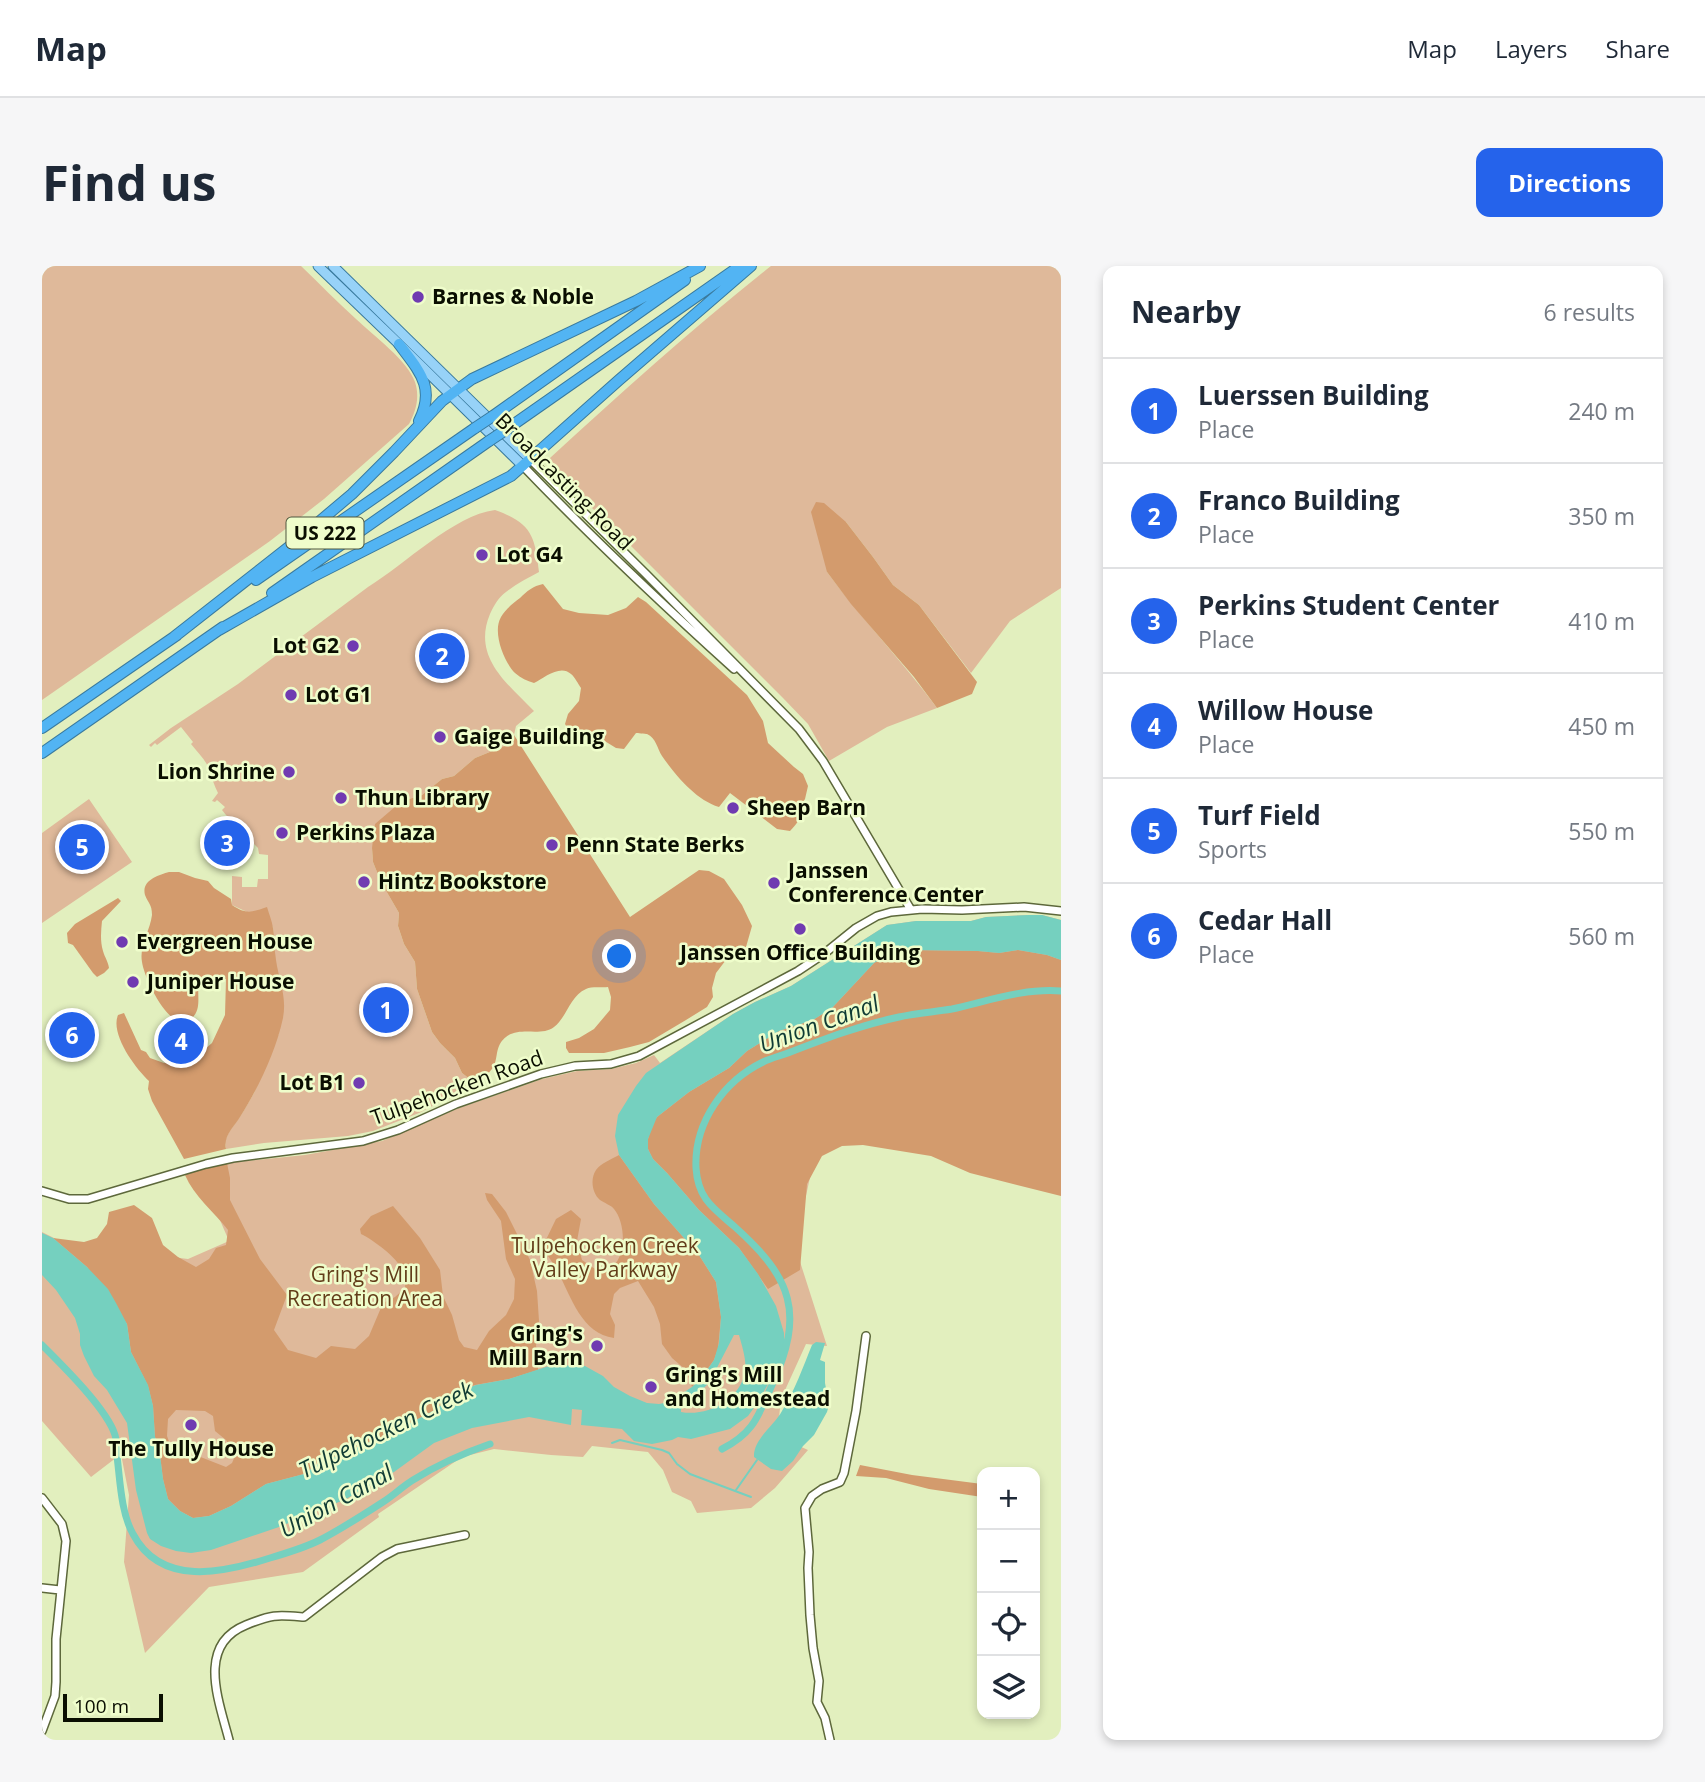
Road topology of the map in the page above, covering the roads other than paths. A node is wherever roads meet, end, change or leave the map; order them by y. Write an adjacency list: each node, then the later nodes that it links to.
1 (318, 266): 7 (main road, Broadcasting Road)
2 (334, 266): 8 (main road, Broadcasting Road)
3 (700, 266): 8 (highway)
4 (706, 266): 12 (highway, US 222, bridge)
5 (740, 266): 11 (highway, US 222, bridge)
6 (751, 266): 10 (highway)
7 (400, 344): 8 (main road, Broadcasting Road); 9 (highway)
8 (454, 391): 9 (highway); 10 (main road, Broadcasting Road)
9 (413, 431): 12 (highway)
10 (526, 462): 11 (highway); 15 (street, Broadcasting Road)
11 (219, 630): 14 (highway, US 222)
12 (174, 637): 13 (highway, US 222)
13 (42, 728)
14 (42, 753)
15 (911, 910): 16 (street, Tulpehocken Road); 17 (street, Tulpehocken Road)
16 (1061, 911)
17 (42, 1191)
18 (866, 1336): 25 (street)
19 (42, 1498): 22 (street)
20 (465, 1535): 24 (street)
21 (42, 1588): 22 (street)
22 (60, 1590): 23 (street)
23 (42, 1731)
24 (229, 1740)
25 (830, 1740)

